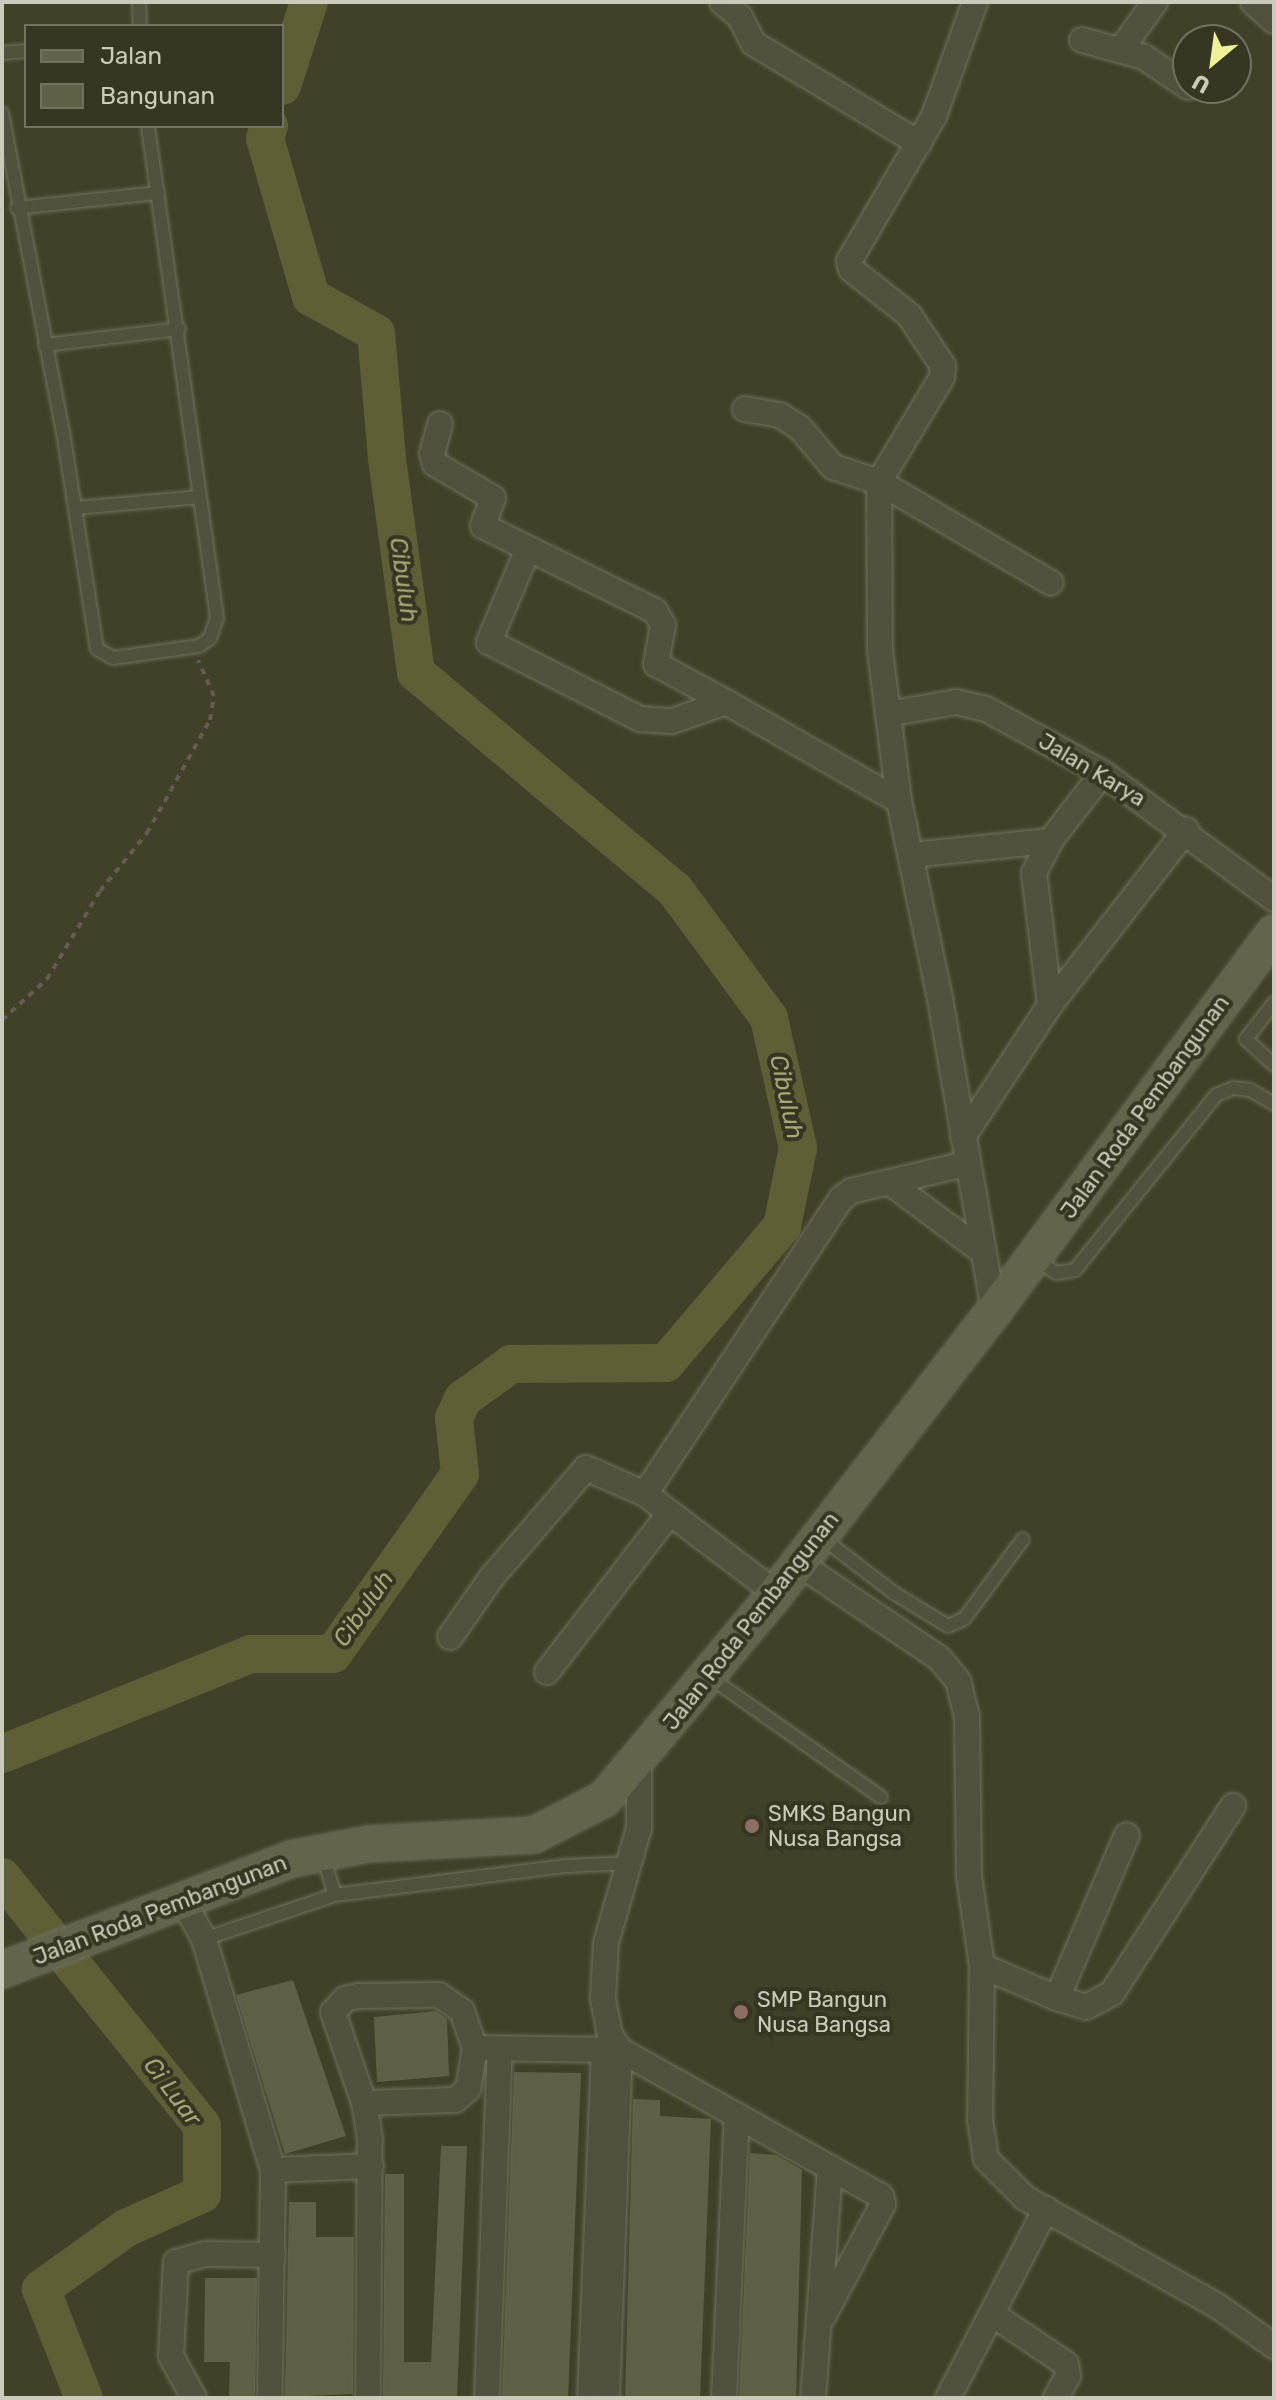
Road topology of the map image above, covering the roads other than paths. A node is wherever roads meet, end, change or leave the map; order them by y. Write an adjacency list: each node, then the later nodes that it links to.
1 (139, 2): 7 (lane)
2 (722, 2): 15 (street)
3 (975, 2): 15 (street)
4 (1155, 2): 9 (street)
5 (1253, 2): 6 (street)
6 (1274, 21)
7 (140, 24)
8 (1082, 40): 9 (street)
9 (1122, 48): 12 (street)
10 (24, 51): 11 (lane)
11 (2, 53)
12 (1172, 75)
13 (2, 113): 17 (lane)
14 (148, 128): 16 (lane)
15 (919, 143): 22 (street)
16 (158, 193): 17 (lane); 18 (lane)
17 (17, 208): 19 (lane)
18 (179, 329): 19 (lane); 23 (lane)
19 (45, 345): 24 (lane)
20 (745, 409): 22 (street)
21 (440, 424): 25 (street)
22 (879, 482): 26 (street); 28 (street)
23 (200, 497): 24 (lane); 24 (lane)
24 (76, 508)
25 (528, 549): 27 (street); 27 (street)
26 (1051, 583)
27 (726, 702): 30 (street)
28 (888, 714): 29 (street, Jalan Karya); 30 (street)
29 (1103, 773): 31 (street, Jalan Karya); 32 (street)
30 (899, 801): 33 (street)
31 (1186, 830): 34 (street, Jalan Karya); 37 (street)
32 (1050, 841): 33 (street); 37 (street)
33 (911, 855): 40 (street)
34 (1274, 899)
35 (1274, 933): 44 (street, Jalan Roda Pembangunan)
36 (1274, 1003): 38 (lane)
37 (1050, 1005): 40 (street)
38 (1274, 1065)
39 (1274, 1104): 44 (lane)
40 (963, 1137): 41 (street)
41 (965, 1164): 42 (street); 43 (street)
42 (889, 1182): 43 (street); 46 (street)
43 (983, 1252): 45 (street)
44 (1033, 1259): 45 (street, Jalan Roda Pembangunan)
45 (994, 1311): 48 (street, Jalan Roda Pembangunan)
46 (645, 1494): 47 (street); 52 (street)
47 (669, 1514): 51 (street); 53 (street)
48 (818, 1535): 49 (lane); 50 (street, Jalan Roda Pembangunan)
49 (1023, 1539)
50 (798, 1563): 51 (street, Jalan Roda Pembangunan); 65 (street)
51 (776, 1593): 54 (street, Jalan Roda Pembangunan)
52 (450, 1637)
53 (547, 1672)
54 (708, 1676): 55 (street, Jalan Roda Pembangunan); 56 (lane)
55 (639, 1763): 59 (street, Jalan Roda Pembangunan); 60 (street)
56 (881, 1797)
57 (1233, 1806): 66 (street)
58 (1127, 1835): 66 (street)
59 (322, 1852): 61 (lane); 62 (street, Jalan Roda Pembangunan)
60 (631, 1863): 61 (lane); 67 (street)
61 (335, 1895): 63 (lane)
62 (184, 1903): 63 (street); 64 (street, Jalan Roda Pembangunan)
63 (204, 1939): 73 (street)
64 (18, 1965)
65 (982, 1966): 66 (street); 74 (street)
66 (1057, 1998)
67 (611, 2045): 68 (street); 70 (street); 78 (street)
68 (488, 2049): 69 (street); 69 (street); 83 (street)
69 (364, 2103): 71 (street)
70 (737, 2115): 72 (street); 86 (street)
71 (371, 2166): 73 (street); 82 (street)
72 (830, 2168): 77 (street); 77 (street)
73 (273, 2170): 75 (street)
74 (1046, 2209): 76 (street); 79 (street)
75 (273, 2255): 80 (street); 81 (street)
76 (992, 2314): 88 (street); 89 (street)
77 (819, 2325): 87 (street)
78 (600, 2346): 84 (street); 85 (street)
79 (1274, 2346)
80 (194, 2398)
81 (270, 2398)
82 (368, 2398)
83 (487, 2398)
84 (590, 2398)
85 (607, 2398)
86 (724, 2398)
87 (813, 2398)
88 (948, 2398)
89 (1056, 2398)

